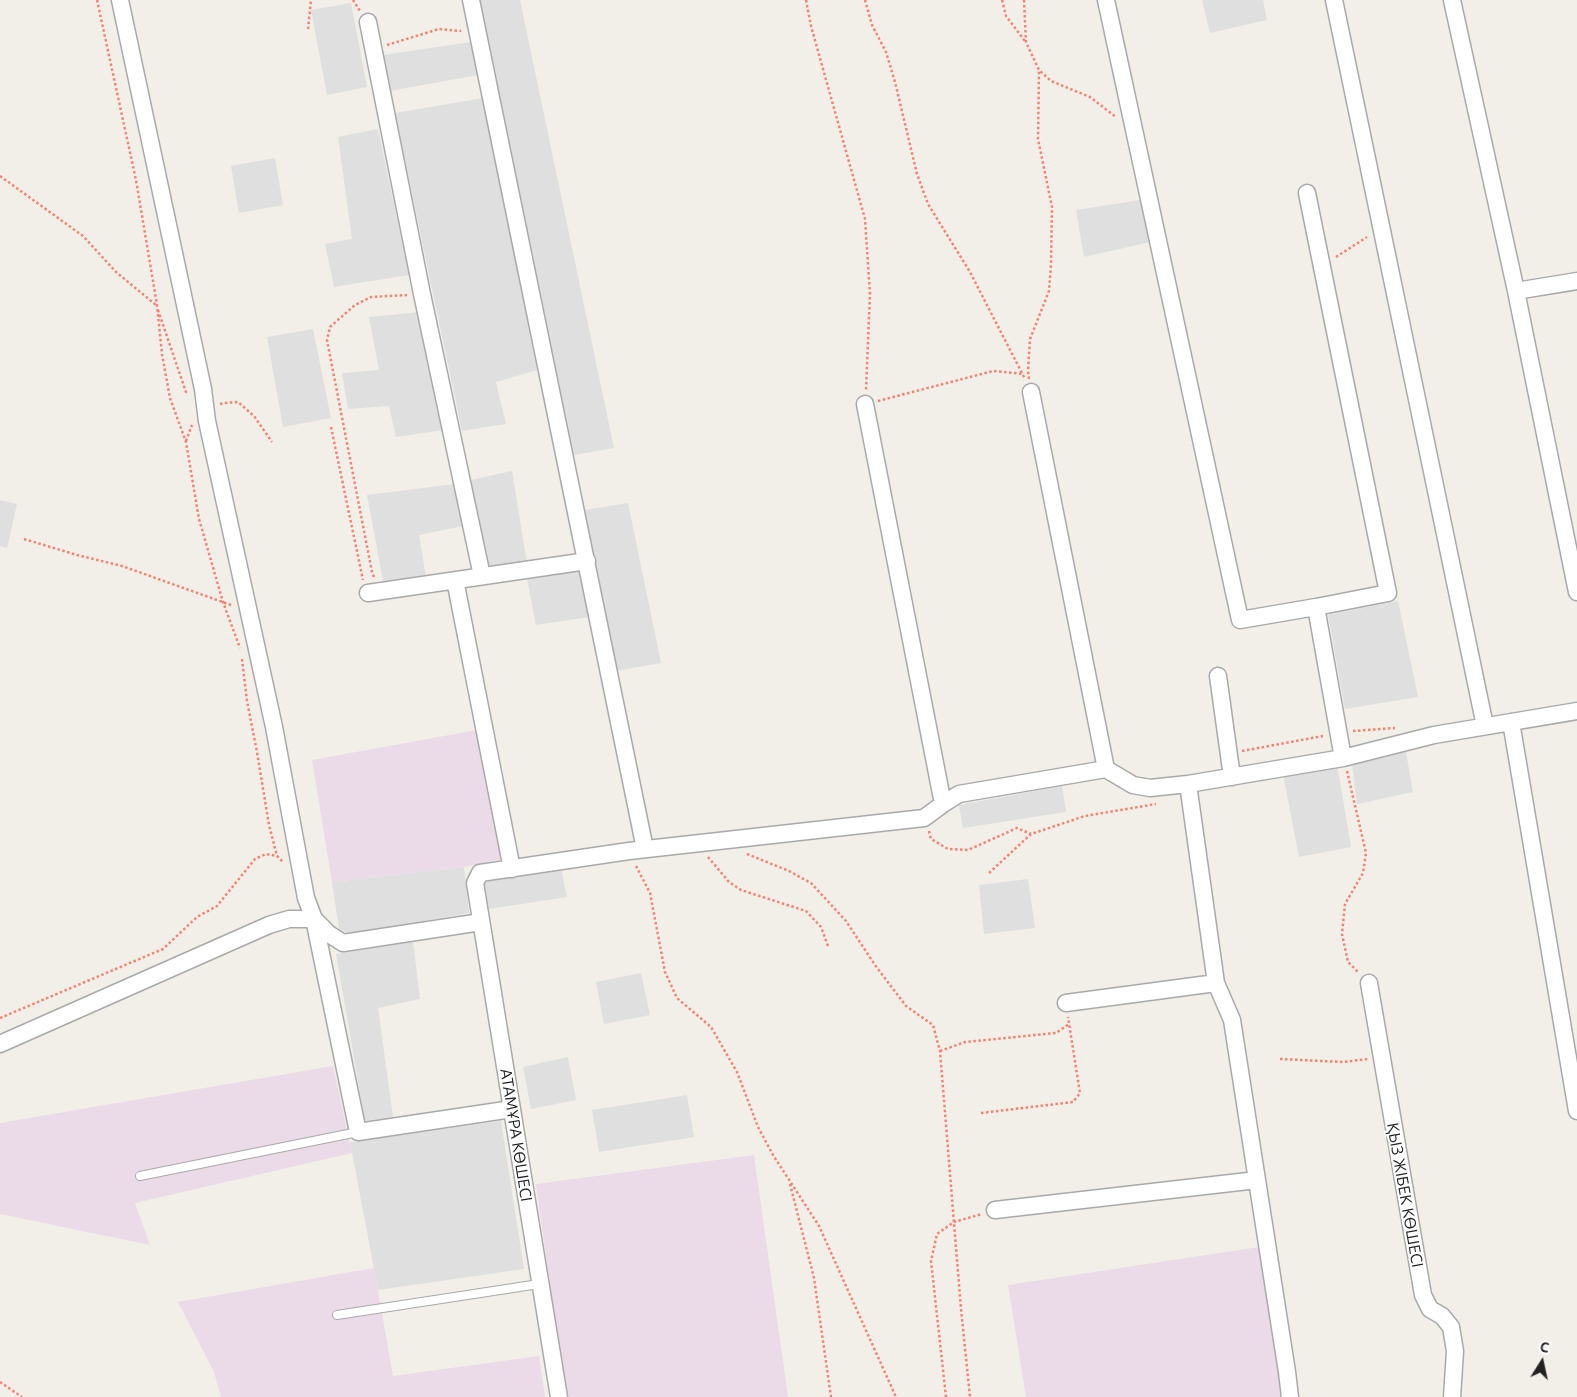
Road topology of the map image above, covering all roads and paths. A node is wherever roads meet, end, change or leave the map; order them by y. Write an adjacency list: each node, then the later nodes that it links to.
1 (97, 0): 26 (path)
2 (120, 0): 30 (street)
3 (311, 0): 13 (path)
4 (471, 0): 14 (street)
5 (806, 0): 29 (path)
6 (865, 0): 27 (path)
7 (1002, 0): 15 (path)
8 (1024, 0): 15 (path)
9 (1106, 0): 18 (street)
10 (1334, 0): 21 (street)
11 (1452, 0): 24 (street)
12 (368, 22): 16 (street)
13 (308, 29)
14 (479, 35): 16 (path); 34 (street)
15 (1026, 42): 17 (path)
16 (373, 50): 25 (street)
17 (1039, 70): 18 (path); 28 (path)
18 (1134, 132): 40 (street)
19 (0, 176): 26 (path)
20 (1307, 193): 22 (street)
21 (1381, 228): 22 (path); 45 (street)
22 (1322, 266): 40 (street)
23 (1577, 280): 24 (street)
24 (1516, 291): 38 (street)
25 (422, 294): 35 (street); 37 (path)
26 (156, 306): 30 (path); 39 (path)
27 (1023, 374): 28 (path); 29 (path)
28 (1031, 392): 47 (street)
29 (865, 404): 51 (street)
30 (205, 412): 32 (path); 41 (street)
31 (331, 427): 37 (path)
32 (272, 442)
33 (24, 539): 39 (path)
34 (587, 560): 35 (street); 55 (street)
35 (482, 576): 36 (street)
36 (455, 580): 37 (street); 60 (street)
37 (375, 592)
38 (1577, 592)
39 (223, 602): 41 (path); 58 (path)
40 (1316, 607): 46 (street)
41 (249, 612): 62 (street)
42 (1218, 676): 48 (street)
43 (1577, 711): 44 (street)
44 (1511, 722): 45 (street); 75 (street)
45 (1486, 726): 46 (street)
46 (1343, 758): 48 (street); 65 (path)
47 (1106, 768): 49 (street); 51 (street)
48 (1232, 776): 49 (street)
49 (1188, 784): 66 (street)
50 (1162, 803): 53 (path)
51 (943, 804): 52 (street)
52 (924, 818): 53 (path); 54 (street)
53 (1031, 834): 61 (path)
54 (696, 843): 55 (street); 64 (path)
55 (645, 849): 56 (street)
56 (628, 851): 60 (street); 79 (path)
57 (740, 851): 71 (path)
58 (277, 856): 59 (path); 68 (path)
59 (284, 863)
60 (512, 868): 63 (street, АТАМҰРА КӨШЕСІ)
61 (989, 873)
62 (314, 919): 63 (street); 70 (street); 77 (street)
63 (481, 922): 74 (street, АТАМҰРА КӨШЕСІ)
64 (828, 946)
65 (1369, 983): 72 (street, ҚЫЗ ЖІБЕК КӨШЕСІ)
66 (1216, 984): 67 (street); 80 (street)
67 (1066, 1003): 69 (path)
68 (0, 1018)
69 (1069, 1024): 71 (path); 76 (path)
70 (0, 1044)
71 (940, 1050): 82 (path)
72 (1382, 1057): 73 (path); 93 (street, ҚЫЗ ЖІБЕК КӨШЕСІ)
73 (1280, 1059)
74 (512, 1109): 77 (street); 83 (street, АТАМҰРА КӨШЕСІ)
75 (1577, 1111)
76 (982, 1113)
77 (358, 1132): 78 (lane)
78 (140, 1176)
79 (789, 1180): 88 (path); 89 (path)
80 (1257, 1180): 81 (street); 92 (street)
81 (995, 1210): 82 (path)
82 (954, 1222): 90 (path); 91 (path)
83 (539, 1284): 84 (lane); 87 (street, АТАМҰРА КӨШЕСІ)
84 (337, 1315)
85 (0, 1382): 86 (path)
86 (22, 1397)
87 (559, 1397)
88 (831, 1397)
89 (896, 1397)
90 (946, 1397)
91 (970, 1397)
92 (1290, 1397)
93 (1452, 1397)

